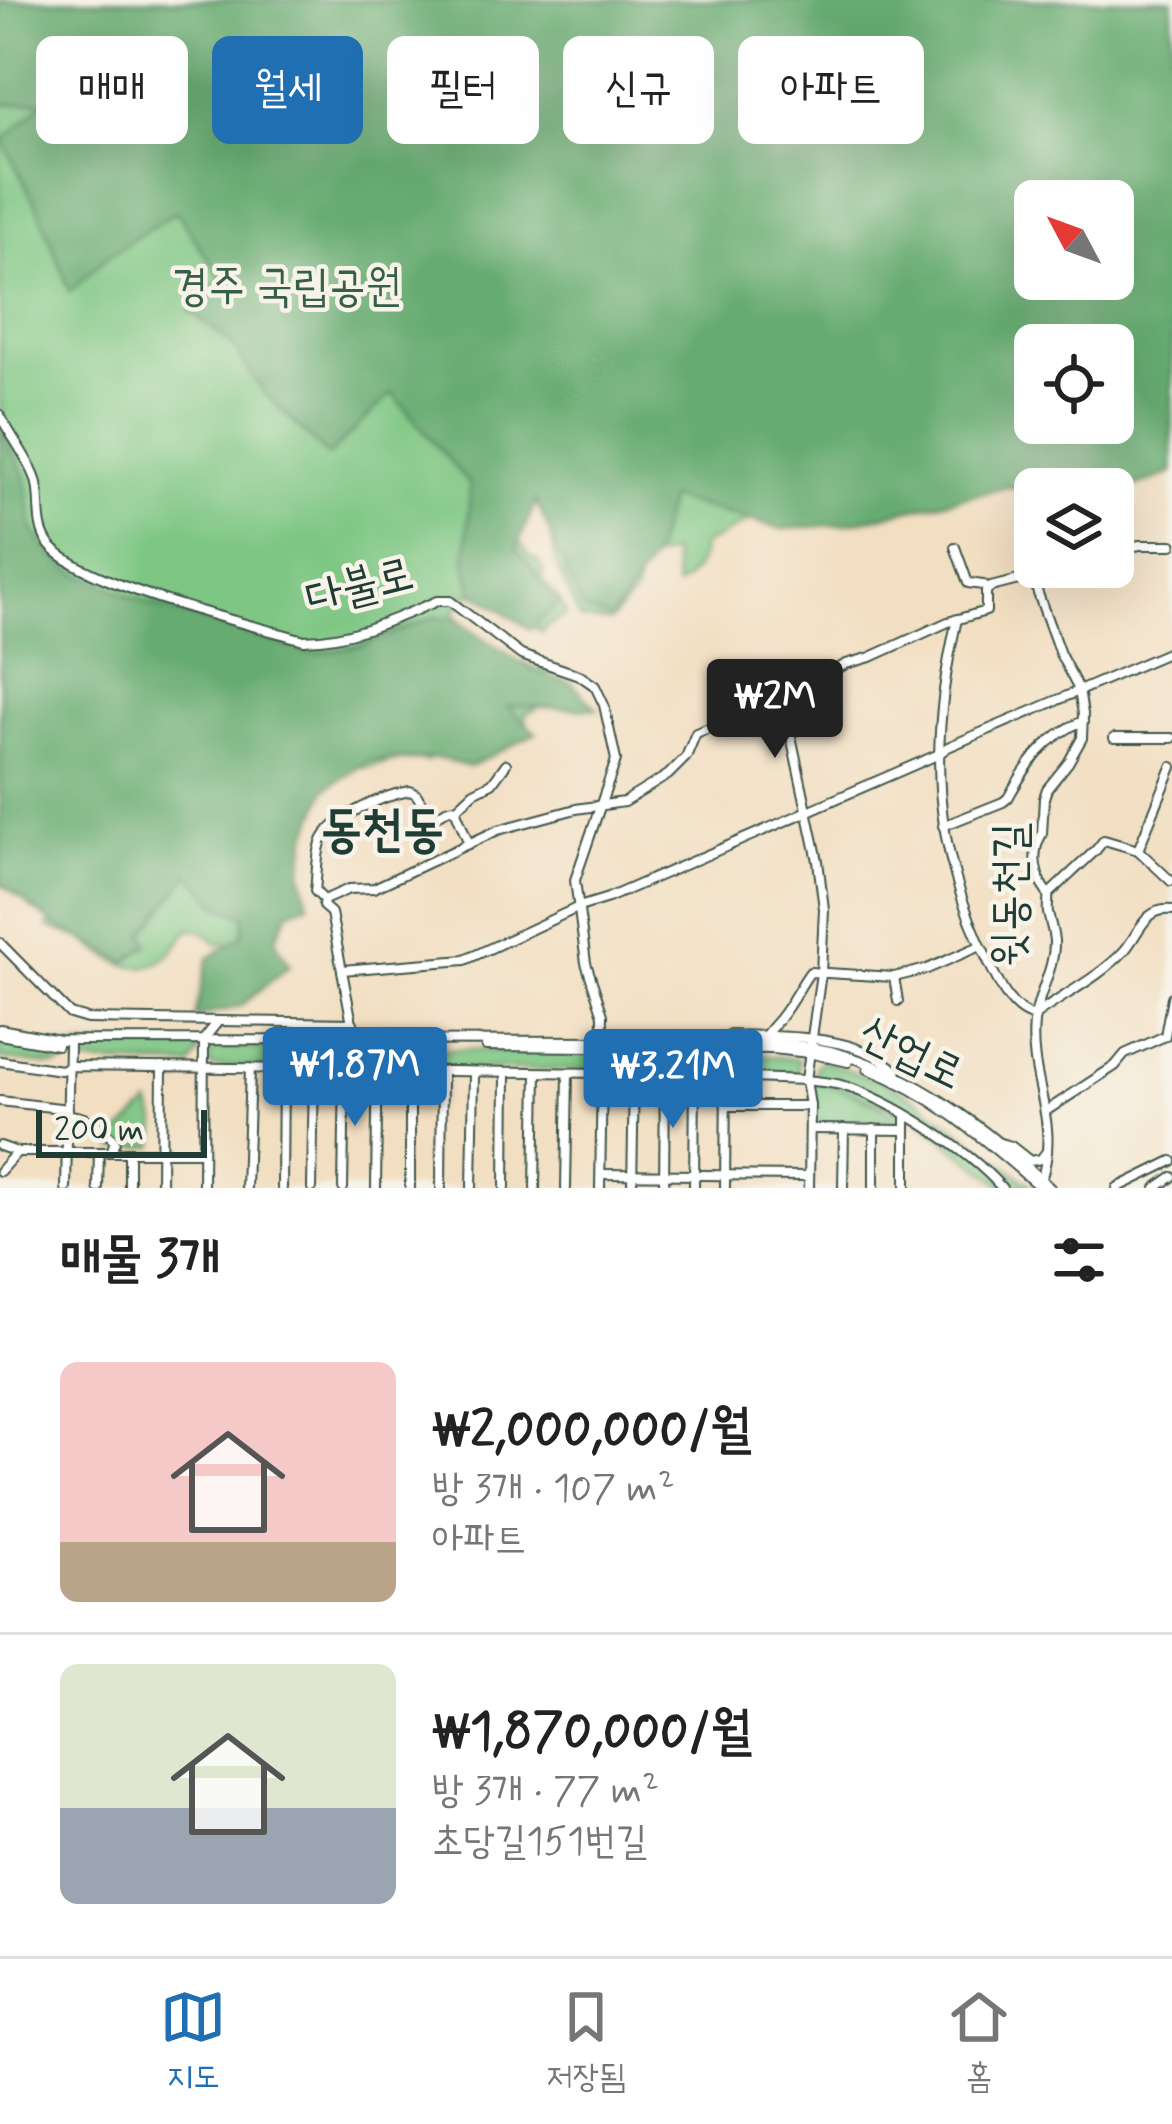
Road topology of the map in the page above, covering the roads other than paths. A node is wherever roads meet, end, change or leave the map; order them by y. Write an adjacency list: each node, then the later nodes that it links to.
1 (0, 416): 18 (street, 다불로)
2 (1172, 545): 3 (street)
3 (1134, 546)
4 (955, 547): 7 (street)
5 (1014, 582): 7 (street)
6 (1036, 588): 10 (street)
7 (988, 589): 8 (street)
8 (957, 619): 11 (street); 15 (street)
9 (1172, 652): 10 (street)
10 (1079, 690): 12 (street); 15 (street)
11 (783, 699): 18 (street); 20 (street)
12 (1083, 721): 21 (street); 25 (street, 윗동천길)
13 (1114, 737): 14 (street)
14 (1172, 738)
15 (937, 755): 20 (street); 21 (street)
16 (506, 764): 19 (street)
17 (1172, 767): 23 (street)
18 (602, 805): 22 (street); 27 (street, 다불로)
19 (455, 809): 22 (street); 26 (street)
20 (808, 810): 27 (street); 32 (street)
21 (943, 826): 30 (street)
22 (469, 844): 26 (street)
23 (1138, 850): 24 (street); 25 (street)
24 (1171, 880)
25 (1048, 895): 36 (street, 윗동천길)
26 (324, 900): 31 (street)
27 (579, 907): 31 (street); 45 (street, 다불로)
28 (1172, 910): 36 (street)
29 (0, 943): 37 (street)
30 (980, 946): 33 (street); 36 (street)
31 (342, 970): 38 (street)
32 (821, 973): 33 (street); 40 (street); 47 (street)
33 (894, 976): 35 (street)
34 (1172, 997): 72 (street)
35 (898, 1001)
36 (1035, 1016): 72 (street, 윗동천길)
37 (217, 1022): 38 (street); 42 (street)
38 (353, 1023): 41 (street)
39 (0, 1032): 42 (street, 산업로); 44 (street, 산업로)
40 (765, 1036): 46 (street); 47 (street)
41 (355, 1039): 42 (street, 산업로); 43 (street, 산업로)
42 (204, 1041): 43 (street, 산업로); 44 (street, 산업로); 51 (street)
43 (378, 1042): 45 (street, 산업로); 56 (street)
44 (69, 1045): 49 (street)
45 (601, 1045): 46 (street, 산업로); 63 (street, 다불로)
46 (720, 1045): 47 (street, 산업로); 67 (street)
47 (810, 1046): 68 (street); 79 (street, 산업로); 98 (street, 산업로)
48 (0, 1061): 49 (street)
49 (70, 1066): 50 (street); 73 (street)
50 (162, 1067): 51 (street); 88 (street)
51 (204, 1068): 52 (street); 87 (street)
52 (250, 1069): 53 (street); 104 (street)
53 (283, 1069): 54 (street); 105 (street)
54 (314, 1070): 55 (street); 106 (street)
55 (345, 1070): 56 (street); 107 (street)
56 (378, 1071): 57 (street); 108 (street)
57 (410, 1072): 58 (street); 109 (street)
58 (442, 1072): 59 (street); 110 (street)
59 (474, 1072): 60 (street); 111 (street)
60 (506, 1073): 61 (street); 112 (street)
61 (537, 1073): 62 (street); 113 (street)
62 (568, 1073): 63 (street); 114 (street)
63 (601, 1073): 64 (street); 91 (street, 다불로)
64 (634, 1074): 65 (street); 92 (street)
65 (665, 1075): 66 (street); 93 (street)
66 (695, 1075): 67 (street); 94 (street)
67 (726, 1076): 68 (street); 70 (street)
68 (806, 1080): 71 (street); 74 (street)
69 (0, 1101): 73 (street)
70 (726, 1106): 71 (street); 95 (street)
71 (810, 1106): 75 (street)
72 (1046, 1111): 81 (street, 윗동천길)
73 (68, 1112): 82 (street); 85 (street)
74 (906, 1115): 78 (street); 124 (street)
75 (810, 1129): 76 (street); 96 (street)
76 (844, 1130): 77 (street); 121 (street)
77 (874, 1130): 78 (street); 122 (street)
78 (907, 1130): 123 (street)
79 (994, 1141): 81 (street); 98 (street, 산업로)
80 (0, 1146): 83 (street)
81 (1048, 1150): 98 (street, 윗동천길)
82 (67, 1151): 83 (street); 84 (street); 99 (street)
83 (16, 1152): 90 (street)
84 (98, 1152): 85 (street); 100 (street)
85 (111, 1152): 86 (street)
86 (129, 1152): 88 (street); 101 (street)
87 (203, 1152): 88 (street); 103 (street)
88 (161, 1153): 102 (street)
89 (1172, 1161): 125 (street)
90 (0, 1171)
91 (600, 1174): 92 (street); 115 (street, 다불로)
92 (633, 1174): 93 (street); 116 (street)
93 (664, 1174): 94 (street); 117 (street)
94 (694, 1175): 95 (street); 118 (street)
95 (725, 1175): 96 (street); 119 (street)
96 (809, 1176): 120 (street)
97 (1171, 1177): 126 (street)
98 (1042, 1185)
99 (66, 1188)
100 (98, 1188)
101 (129, 1188)
102 (160, 1188)
103 (203, 1188)
104 (246, 1188)
105 (282, 1188)
106 (312, 1188)
107 (344, 1188)
108 (376, 1188)
109 (410, 1188)
110 (442, 1188)
111 (472, 1188)
112 (505, 1188)
113 (535, 1188)
114 (566, 1188)
115 (600, 1188)
116 (632, 1188)
117 (664, 1188)
118 (694, 1188)
119 (725, 1188)
120 (809, 1188)
121 (843, 1188)
122 (874, 1188)
123 (906, 1188)
124 (1002, 1188)
125 (1117, 1188)
126 (1156, 1188)

